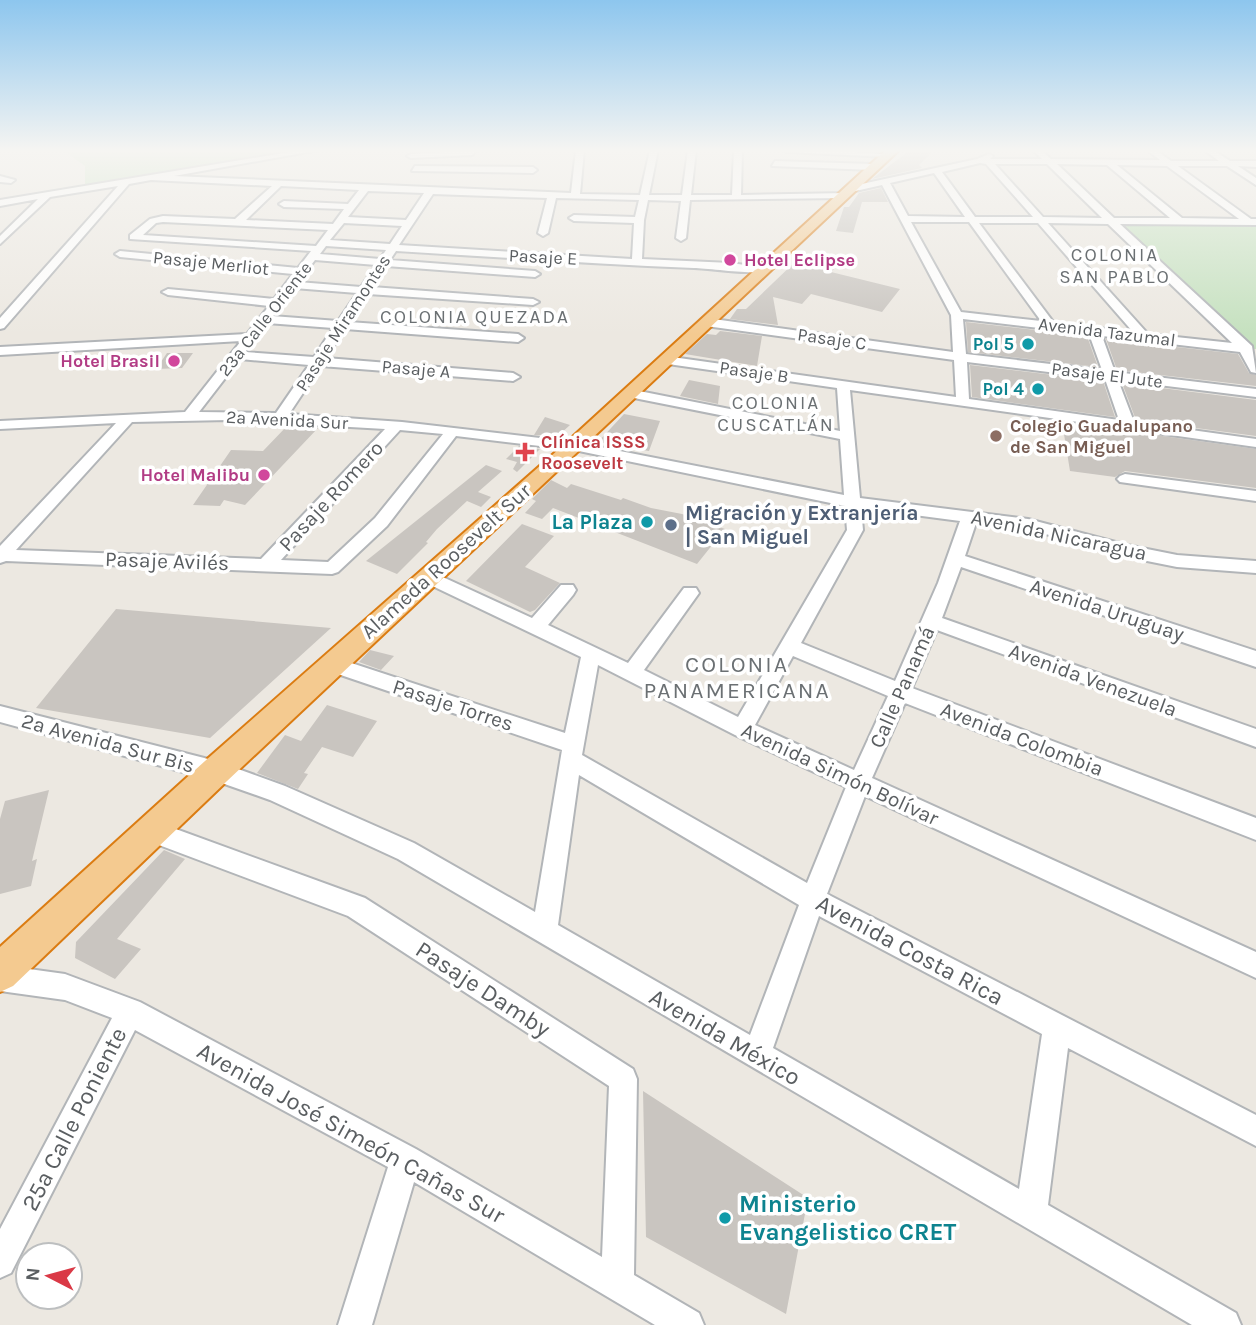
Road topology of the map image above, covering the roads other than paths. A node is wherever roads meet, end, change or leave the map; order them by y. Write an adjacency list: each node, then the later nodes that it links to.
1 (30, 212): 29 (street)
2 (100, 212): 46 (street)
3 (249, 212): 22 (street)
4 (347, 212): 25 (street, 23a Calle Oriente)
5 (414, 212): 26 (street, Pasaje Miramontes)
6 (548, 212): 27 (street)
7 (641, 212): 18 (street)
8 (684, 212): 28 (street)
9 (826, 212): 35 (highway, Alameda Roosevelt Sur)
10 (900, 212): 17 (street)
11 (966, 212): 19 (street)
12 (1033, 212): 20 (street)
13 (1102, 212): 21 (street)
14 (1168, 212): 23 (street)
15 (1238, 212): 24 (street)
16 (574, 218): 18 (street)
17 (904, 219): 19 (street); 43 (street)
18 (639, 220): 34 (street)
19 (972, 220): 20 (street); 48 (street)
20 (1041, 220): 21 (street); 51 (street)
21 (1111, 221): 23 (street); 53 (street)
22 (238, 222): 25 (street); 31 (street)
23 (1180, 222): 24 (street)
24 (1253, 222)
25 (339, 223): 26 (street); 31 (street, 23a Calle Oriente)
26 (408, 223): 30 (street, Pasaje Miramontes)
27 (543, 233)
28 (681, 238)
29 (0, 241)
30 (393, 247): 31 (street, Pasaje E); 33 (street, Pasaje Miramontes); 34 (street, Pasaje E)
31 (320, 249): 33 (street); 36 (street, 23a Calle Oriente)
32 (120, 254): 36 (street, Pasaje Merliot)
33 (384, 262): 37 (street); 39 (street, Pasaje Miramontes)
34 (637, 262): 35 (street, Pasaje E)
35 (762, 271): 45 (highway, Alameda Roosevelt Sur)
36 (302, 272): 38 (street, 23a Calle Oriente)
37 (535, 274)
38 (292, 285): 39 (street); 42 (street, 23a Calle Oriente)
39 (365, 291): 41 (street); 47 (street, Pasaje Miramontes)
40 (168, 292): 42 (street)
41 (533, 302)
42 (277, 303): 44 (street, 23a Calle Oriente)
43 (957, 315): 48 (street, Avenida Tazumal); 56 (street)
44 (263, 319): 47 (street); 50 (street, 23a Calle Oriente)
45 (706, 322): 56 (street, Pasaje C); 57 (highway, Alameda Roosevelt Sur)
46 (0, 325)
47 (343, 325): 52 (street); 58 (street, Pasaje Miramontes)
48 (1050, 326): 49 (street, Avenida Tazumal)
49 (1094, 331): 51 (street, Avenida Tazumal); 60 (street)
50 (250, 337): 54 (street); 55 (street, 23a Calle Oriente)
51 (1144, 337): 53 (street, Avenida Tazumal)
52 (518, 338)
53 (1250, 349): 59 (street)
54 (0, 351)
55 (236, 355): 58 (street, Pasaje A); 66 (street, 23a Calle Oriente)
56 (958, 357): 60 (street, Pasaje El Jute); 65 (street)
57 (664, 360): 62 (street, Pasaje B); 63 (highway, Alameda Roosevelt Sur)
58 (318, 361): 61 (street, Pasaje A); 68 (street, Pasaje Miramontes)
59 (1256, 369)
60 (1109, 375): 64 (street, Pasaje El Jute); 70 (street)
61 (513, 377)
62 (843, 385): 65 (street); 73 (street)
63 (629, 393): 73 (street); 75 (highway, Alameda Roosevelt Sur)
64 (1256, 393)
65 (963, 403): 70 (street)
66 (189, 416): 67 (street, 2a Avenida Sur); 68 (street, 2a Avenida Sur)
67 (128, 418): 69 (street, 2a Avenida Sur); 80 (street)
68 (279, 419): 71 (street, 2a Avenida Sur)
69 (0, 425)
70 (1128, 425): 74 (street)
71 (396, 426): 72 (street, 2a Avenida Sur); 82 (street, Pasaje Romero)
72 (452, 432): 75 (street, 2a Avenida Sur); 82 (street, Pasaje Avilés)
73 (845, 436): 78 (street)
74 (1256, 443)
75 (574, 446): 78 (street, Avenida Nicaragua); 84 (highway, Alameda Roosevelt Sur)
76 (1125, 479): 77 (street)
77 (1256, 496)
78 (852, 502): 79 (street, Avenida Nicaragua); 89 (street)
79 (970, 515): 81 (street, Calle Panamá); 83 (street, Avenida Nicaragua)
80 (1, 556): 82 (street, Pasaje Avilés)
81 (958, 560): 87 (street, Calle Panamá); 91 (street, Avenida Uruguay)
82 (266, 565)
83 (1256, 567)
84 (428, 578): 88 (street, Avenida Simón Bolívar); 92 (highway, Alameda Roosevelt Sur)
85 (567, 590): 88 (street)
86 (690, 593): 93 (street)
87 (931, 621): 94 (street, Calle Panamá); 97 (street, Avenida Venezuela)
88 (536, 626): 90 (street, Avenida Simón Bolívar)
89 (789, 646): 94 (street, Avenida Colombia); 96 (street)
90 (591, 653): 93 (street, Avenida Simón Bolívar); 98 (street)
91 (1256, 659)
92 (333, 664): 98 (street, Pasaje Torres); 99 (highway, Alameda Roosevelt Sur)
93 (631, 673): 96 (street, Avenida Simón Bolívar)
94 (900, 692): 100 (street, Calle Panamá); 101 (street, Avenida Colombia)
95 (0, 714): 99 (street, 2a Avenida Sur Bis)
96 (741, 729): 100 (street, Avenida Simón Bolívar)
97 (1256, 738)
98 (572, 752): 103 (street, Avenida Costa Rica); 104 (street)
99 (216, 771): 102 (highway, Alameda Roosevelt Sur); 104 (street, Avenida México)
100 (859, 784): 103 (street, Calle Panamá); 105 (street, Avenida Simón Bolívar)
101 (1256, 830)
102 (151, 831): 106 (highway, Alameda Roosevelt Sur); 114 (street, Pasaje Damby)
103 (813, 900): 108 (street, Avenida Costa Rica); 109 (street, Calle Panamá)
104 (544, 932): 109 (street, Avenida México)
105 (1256, 965)
106 (0, 975): 107 (street, Avenida José Simeón Cañas Sur)
107 (130, 1012): 111 (street, Avenida José Simeón Cañas Sur); 113 (street, 25a Calle Poniente)
108 (1057, 1027): 110 (street, Avenida Costa Rica); 112 (street)
109 (757, 1054): 112 (street, Avenida México)
110 (1256, 1131)
111 (405, 1160): 114 (street, Avenida José Simeón Cañas Sur); 115 (street)
112 (1031, 1213): 117 (street, Avenida México)
113 (0, 1262)
114 (617, 1283): 116 (street, Avenida José Simeón Cañas Sur)
115 (355, 1325)
116 (687, 1325)
117 (1224, 1325)

